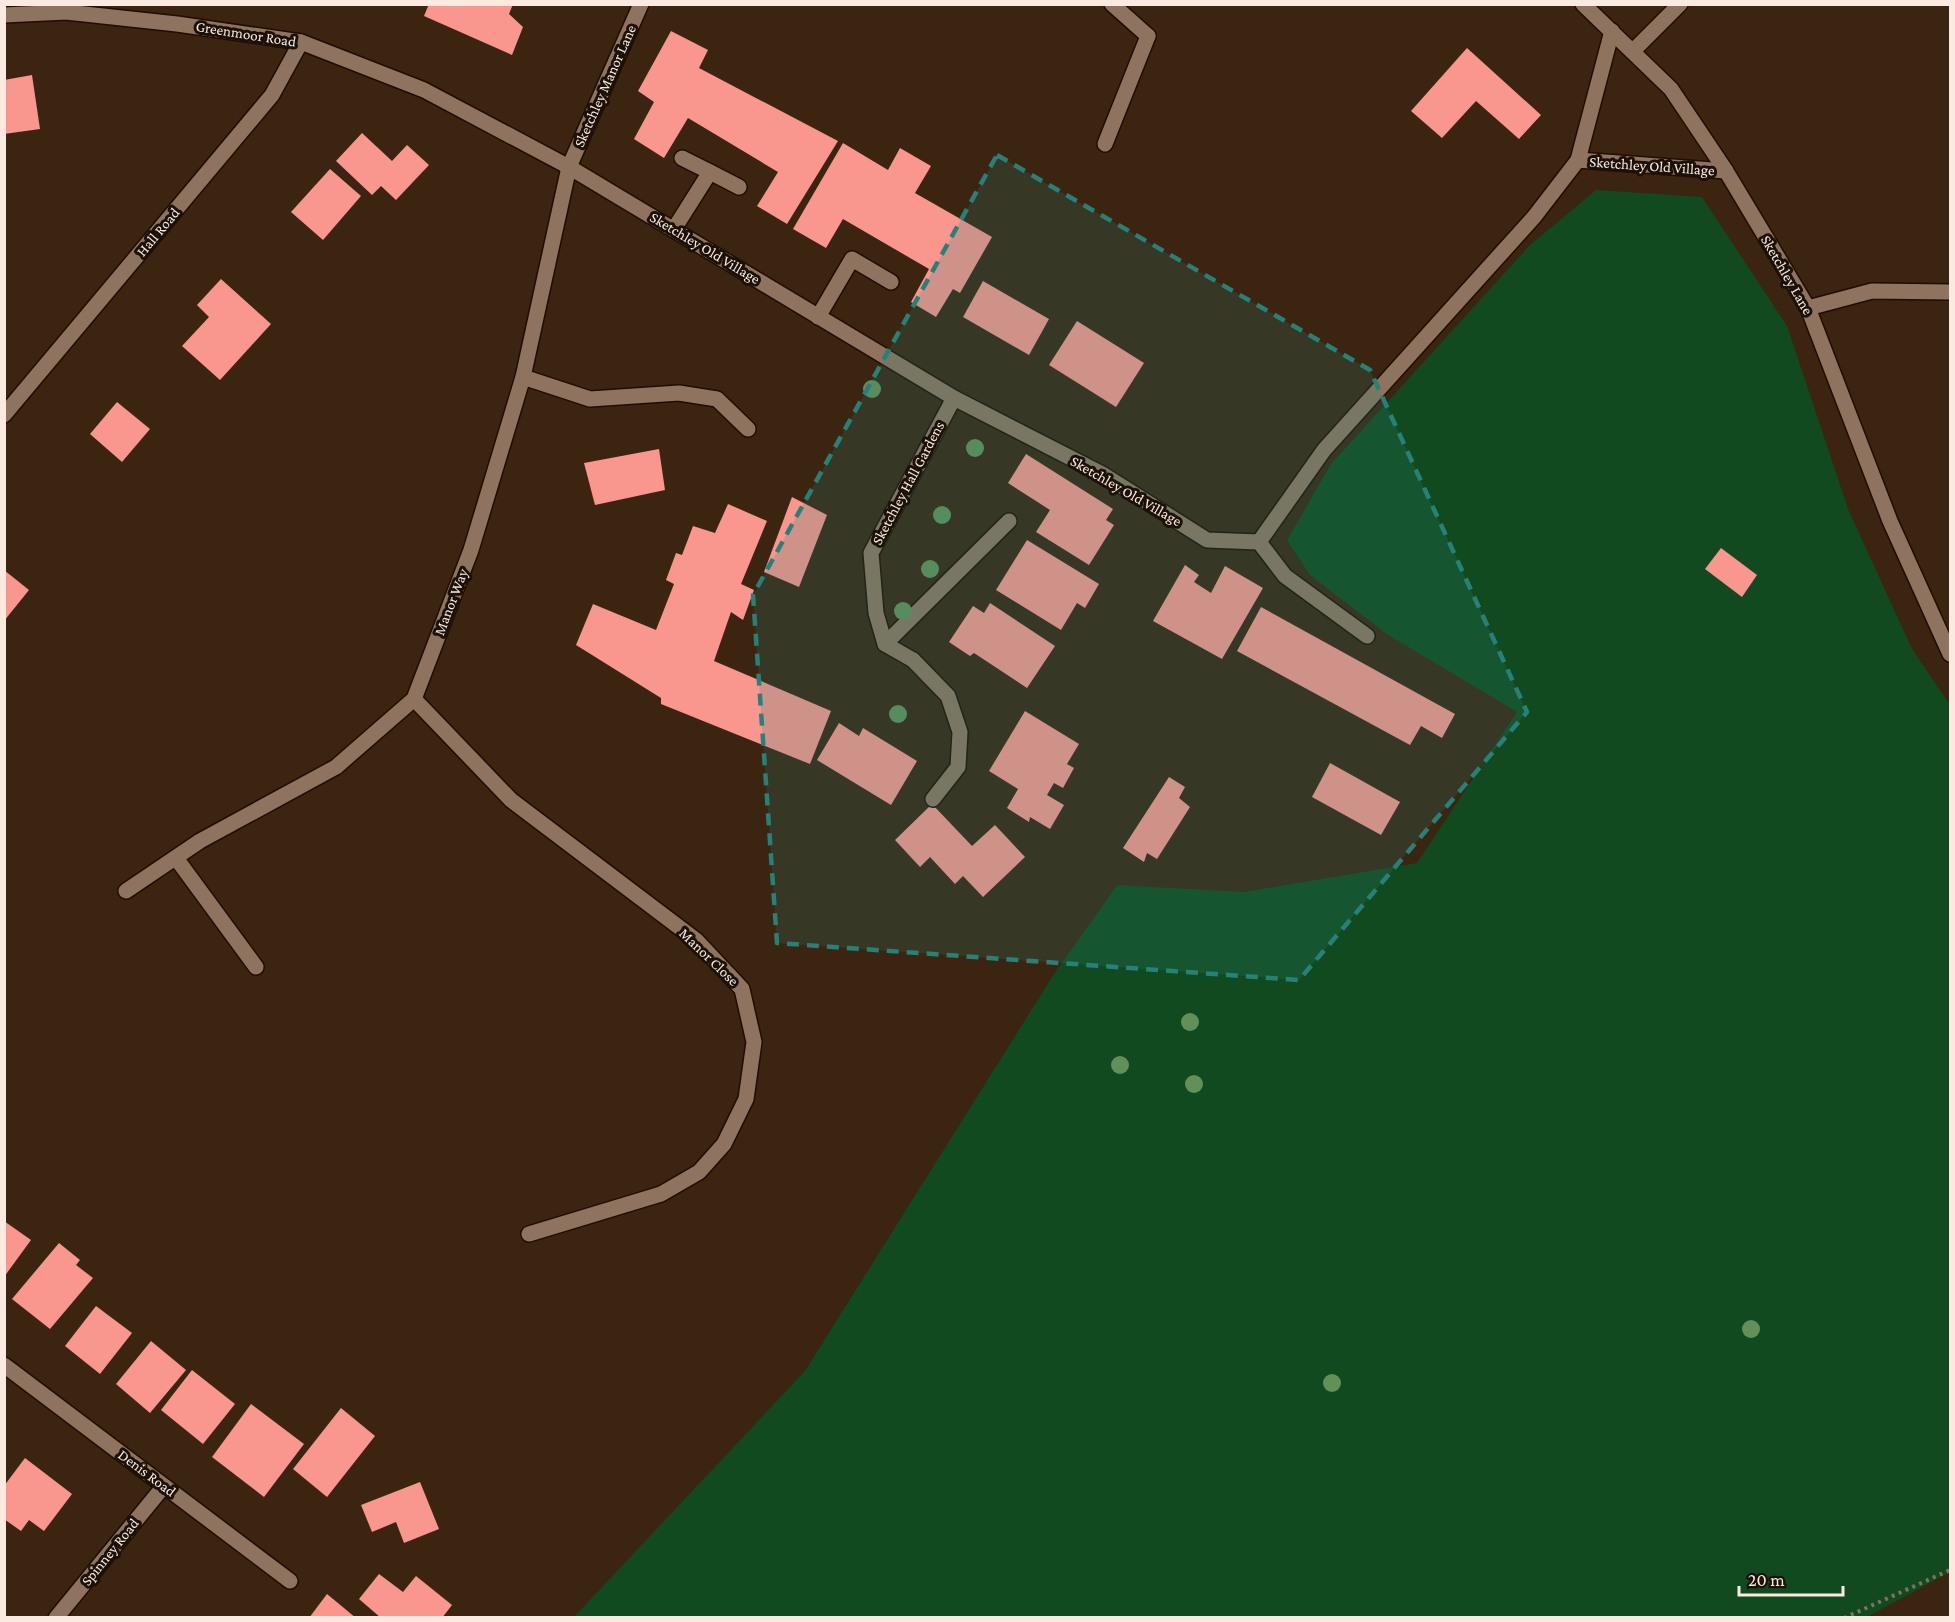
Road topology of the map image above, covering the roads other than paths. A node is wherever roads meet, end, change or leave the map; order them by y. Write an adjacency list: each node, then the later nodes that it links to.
1 (641, 4): 13 (street, Sketchley Manor Lane)
2 (1112, 4): 10 (street)
3 (1583, 4): 7 (street, Sketchley Lane)
4 (1680, 4): 9 (street)
5 (66, 8): 6 (street, Greenmoor Road); 8 (street, Greenmoor Road)
6 (4, 15)
7 (1612, 30): 9 (street, Sketchley Lane); 12 (street, Sketchley Old Village)
8 (301, 42): 13 (street, Greenmoor Road); 24 (street, Hall Road)
9 (1633, 51): 14 (street, Sketchley Lane)
10 (1105, 144)
11 (682, 158): 15 (street)
12 (1578, 160): 14 (street, Sketchley Old Village); 27 (street, Sketchley Old Village)
13 (569, 167): 17 (street, Sketchley Old Village); 22 (street, Manor Way)
14 (1726, 171): 20 (street, Sketchley Lane)
15 (710, 172): 16 (street); 17 (street)
16 (739, 187)
17 (674, 229): 21 (street, Sketchley Old Village)
18 (891, 282): 21 (street)
19 (1950, 292): 20 (street)
20 (1808, 308): 30 (street, Sketchley Lane)
21 (818, 317): 23 (street, Sketchley Old Village)
22 (524, 377): 25 (street); 31 (street, Manor Way)
23 (954, 398): 27 (street, Sketchley Old Village); 29 (street, Sketchley Hall Gardens)
24 (4, 415)
25 (748, 429)
26 (1009, 521): 29 (street)
27 (1259, 542): 28 (street)
28 (1367, 636)
29 (885, 644): 32 (street)
30 (1950, 654)
31 (414, 699): 33 (street, Manor Way); 36 (street, Manor Close)
32 (933, 799)
33 (176, 858): 34 (street, Manor Way); 35 (street)
34 (126, 891)
35 (256, 967)
36 (529, 1234)
37 (4, 1365): 38 (street, Denis Road)
38 (164, 1486): 39 (street, Denis Road); 40 (street, Spinney Road)
39 (290, 1581)
40 (56, 1617)

